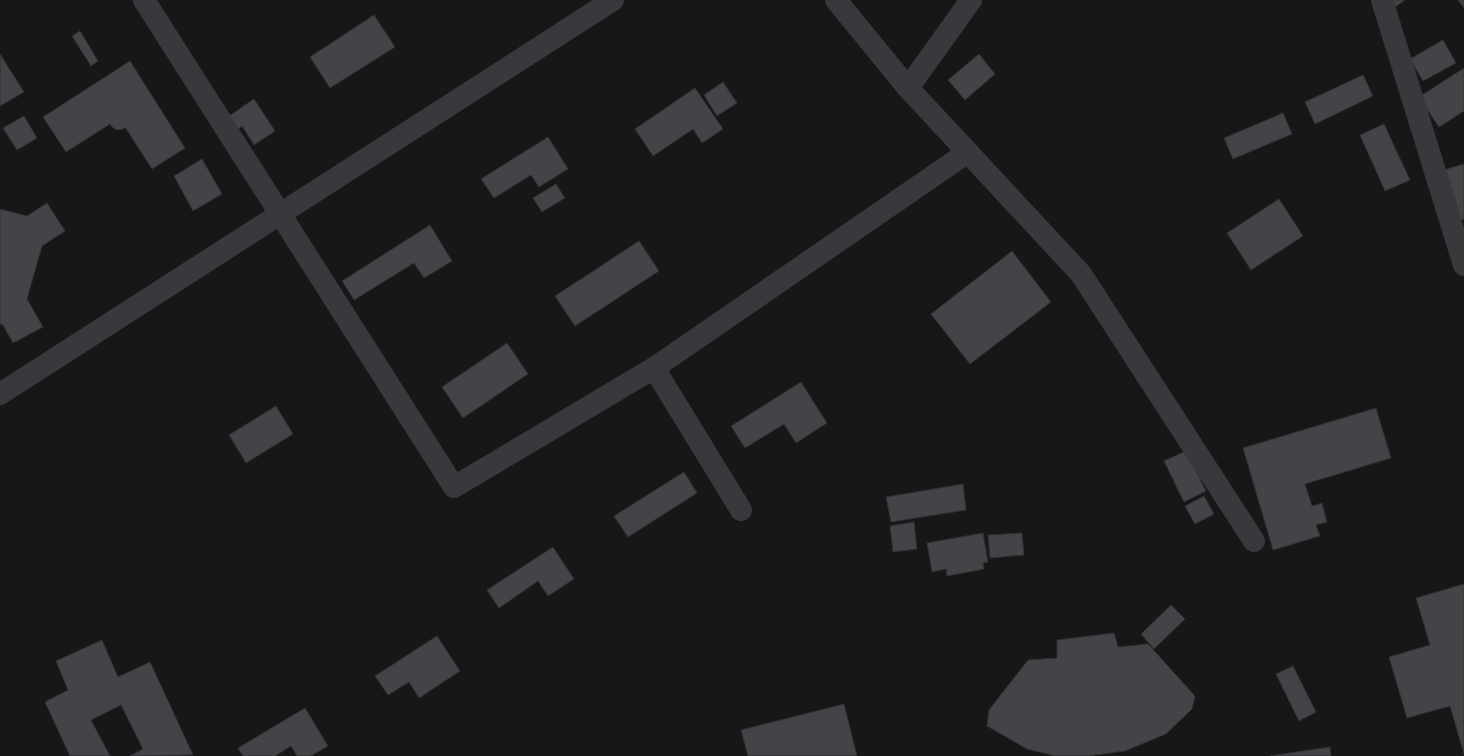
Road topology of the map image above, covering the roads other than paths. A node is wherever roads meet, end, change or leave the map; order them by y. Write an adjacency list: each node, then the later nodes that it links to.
1 (144, 0): 8 (street)
2 (613, 0): 8 (street)
3 (836, 0): 6 (street)
4 (970, 0): 6 (street)
5 (1382, 0): 9 (street)
6 (908, 88): 7 (street)
7 (968, 152): 10 (street); 13 (street)
8 (280, 214): 10 (street); 11 (street)
9 (1464, 265)
10 (654, 368): 12 (street)
11 (0, 394)
12 (741, 510)
13 (1254, 541)

